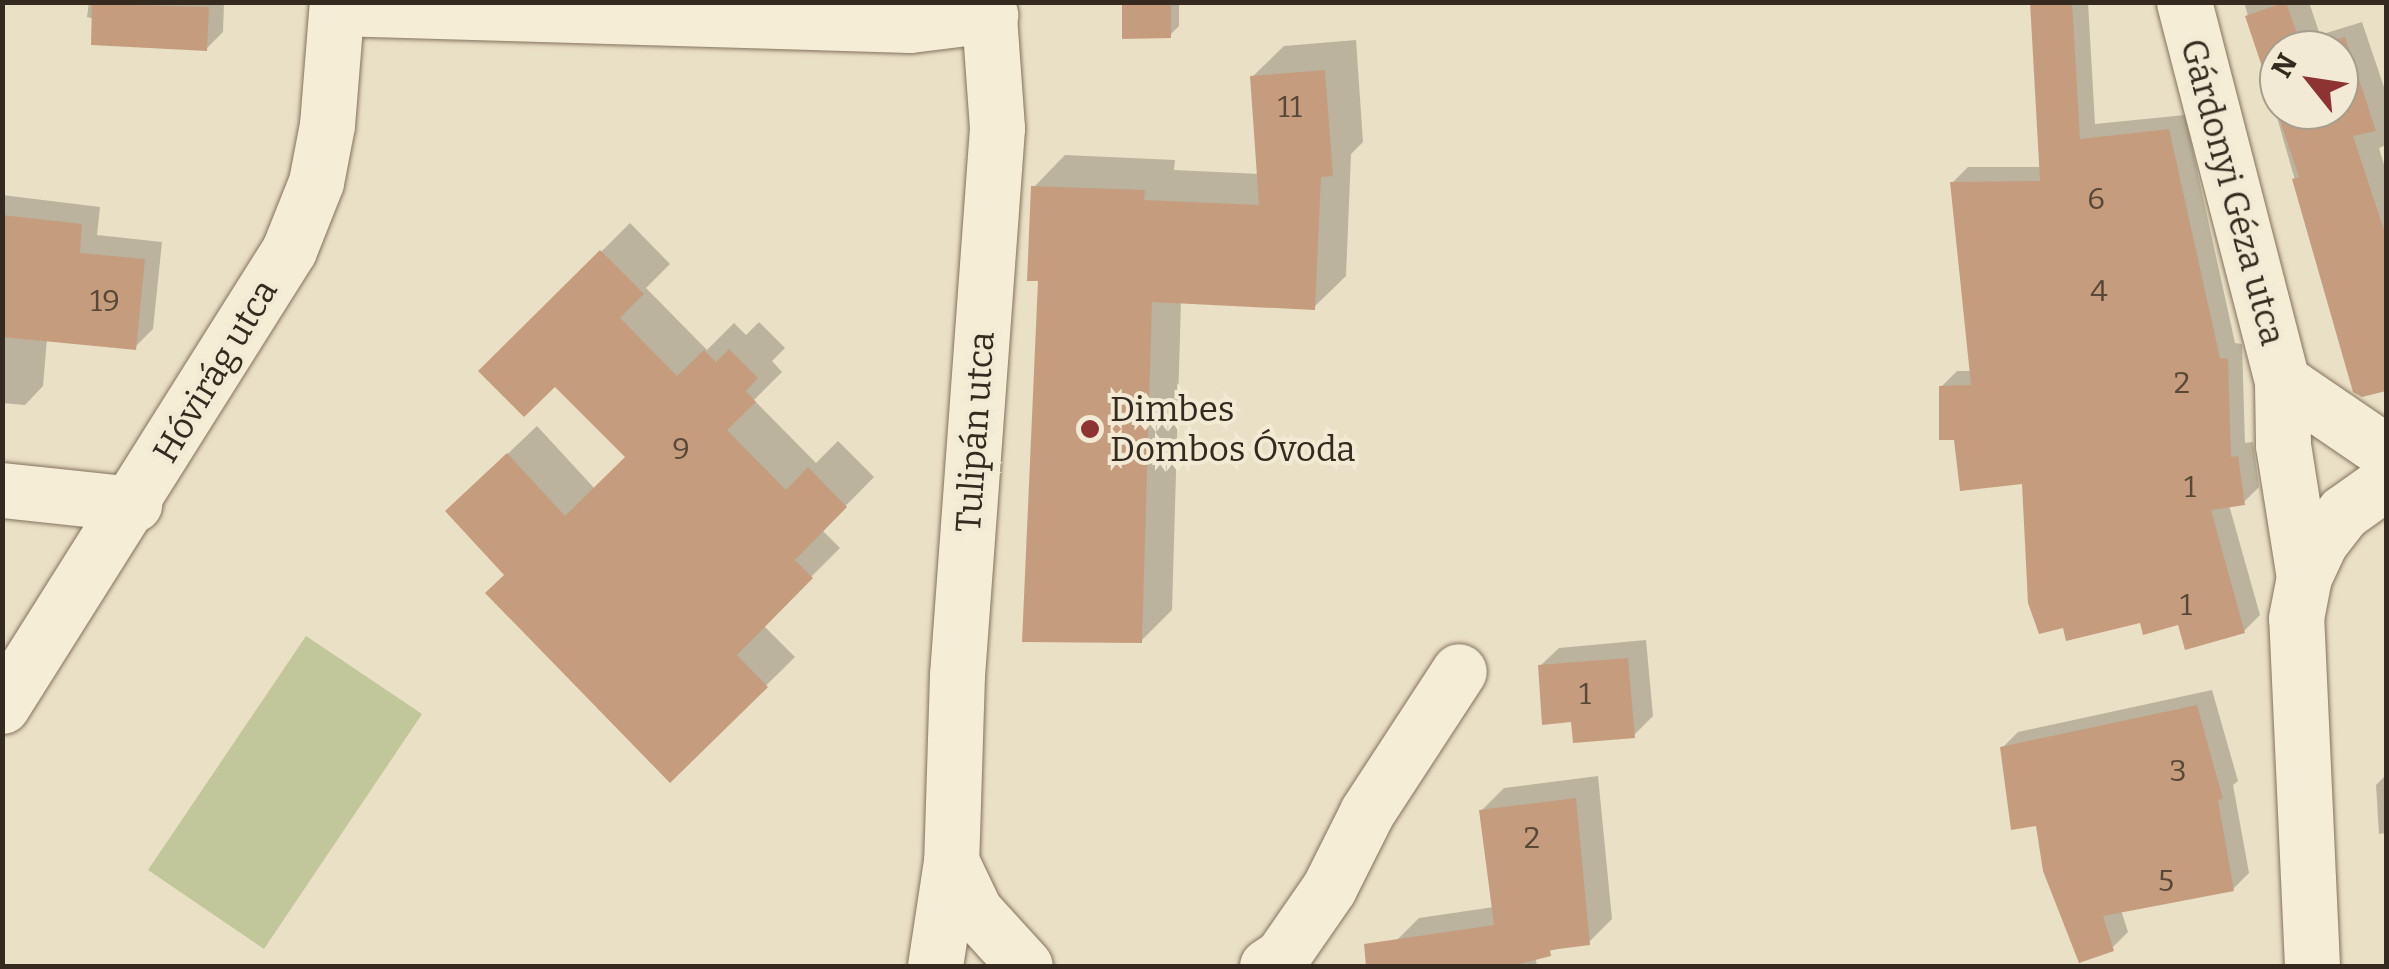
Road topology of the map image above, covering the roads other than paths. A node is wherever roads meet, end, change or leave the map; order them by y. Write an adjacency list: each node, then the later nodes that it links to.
1 (2184, 2): 4 (street, Gárdonyi Géza utca)
2 (337, 5): 3 (street); 8 (street, Hóvirág utca)
3 (989, 9): 12 (street, Tulipán utca)
4 (2282, 381): 5 (street, Gárdonyi Géza utca); 9 (street, Gárdonyi Géza utca)
5 (2386, 452)
6 (2386, 482): 9 (street)
7 (2, 490): 8 (street)
8 (134, 504): 11 (street, Hóvirág utca)
9 (2304, 577): 16 (street)
10 (1459, 671): 15 (street)
11 (2, 706)
12 (951, 861): 13 (street, Tulipán utca); 14 (street, Tulipán utca)
13 (935, 966)
14 (1024, 966)
15 (1267, 966)
16 (2312, 966)

